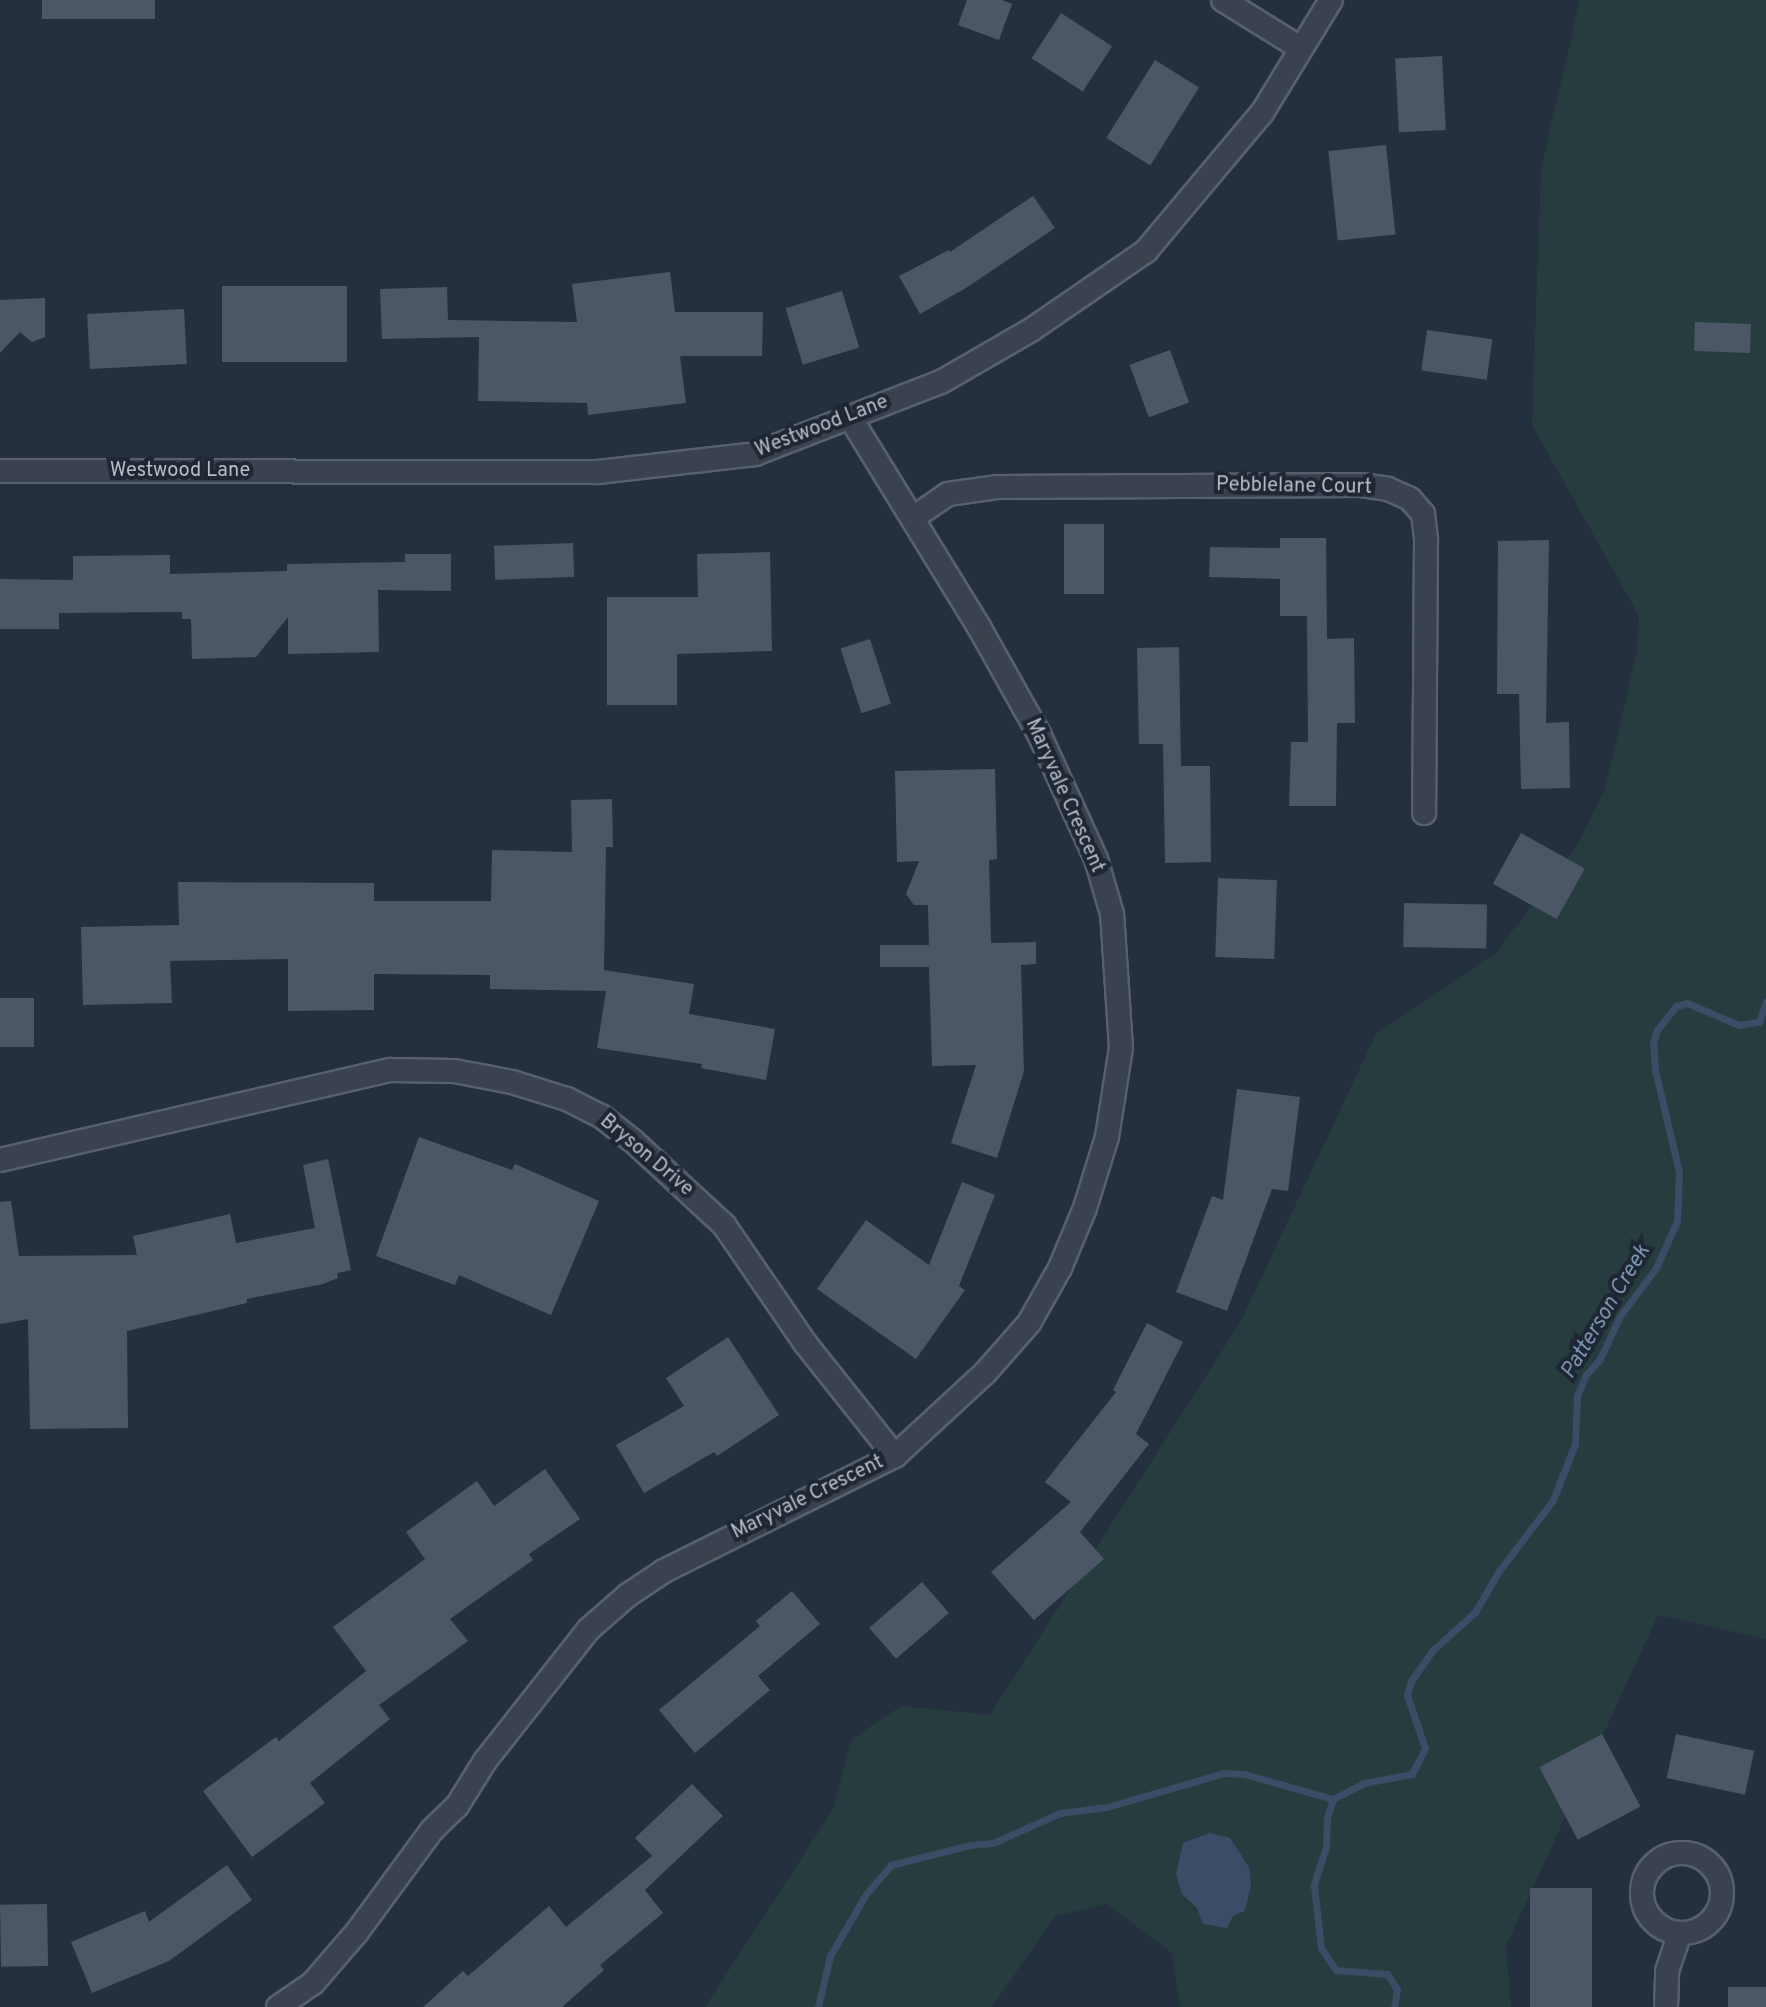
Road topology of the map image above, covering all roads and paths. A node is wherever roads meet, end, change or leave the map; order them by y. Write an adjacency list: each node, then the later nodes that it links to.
1 (1223, 0): 3 (street)
2 (1331, 0): 3 (street, Westwood Lane)
3 (1300, 48): 4 (street, Westwood Lane)
4 (850, 417): 5 (street, Westwood Lane); 6 (street, Maryvale Crescent)
5 (0, 471)
6 (913, 518): 7 (street, Pebblelane Court); 9 (street, Maryvale Crescent)
7 (1424, 813)
8 (0, 1160): 9 (street, Bryson Drive)
9 (895, 1456): 11 (street, Maryvale Crescent)
10 (1680, 1933): 12 (street)
11 (278, 2007)
12 (1666, 2007)

